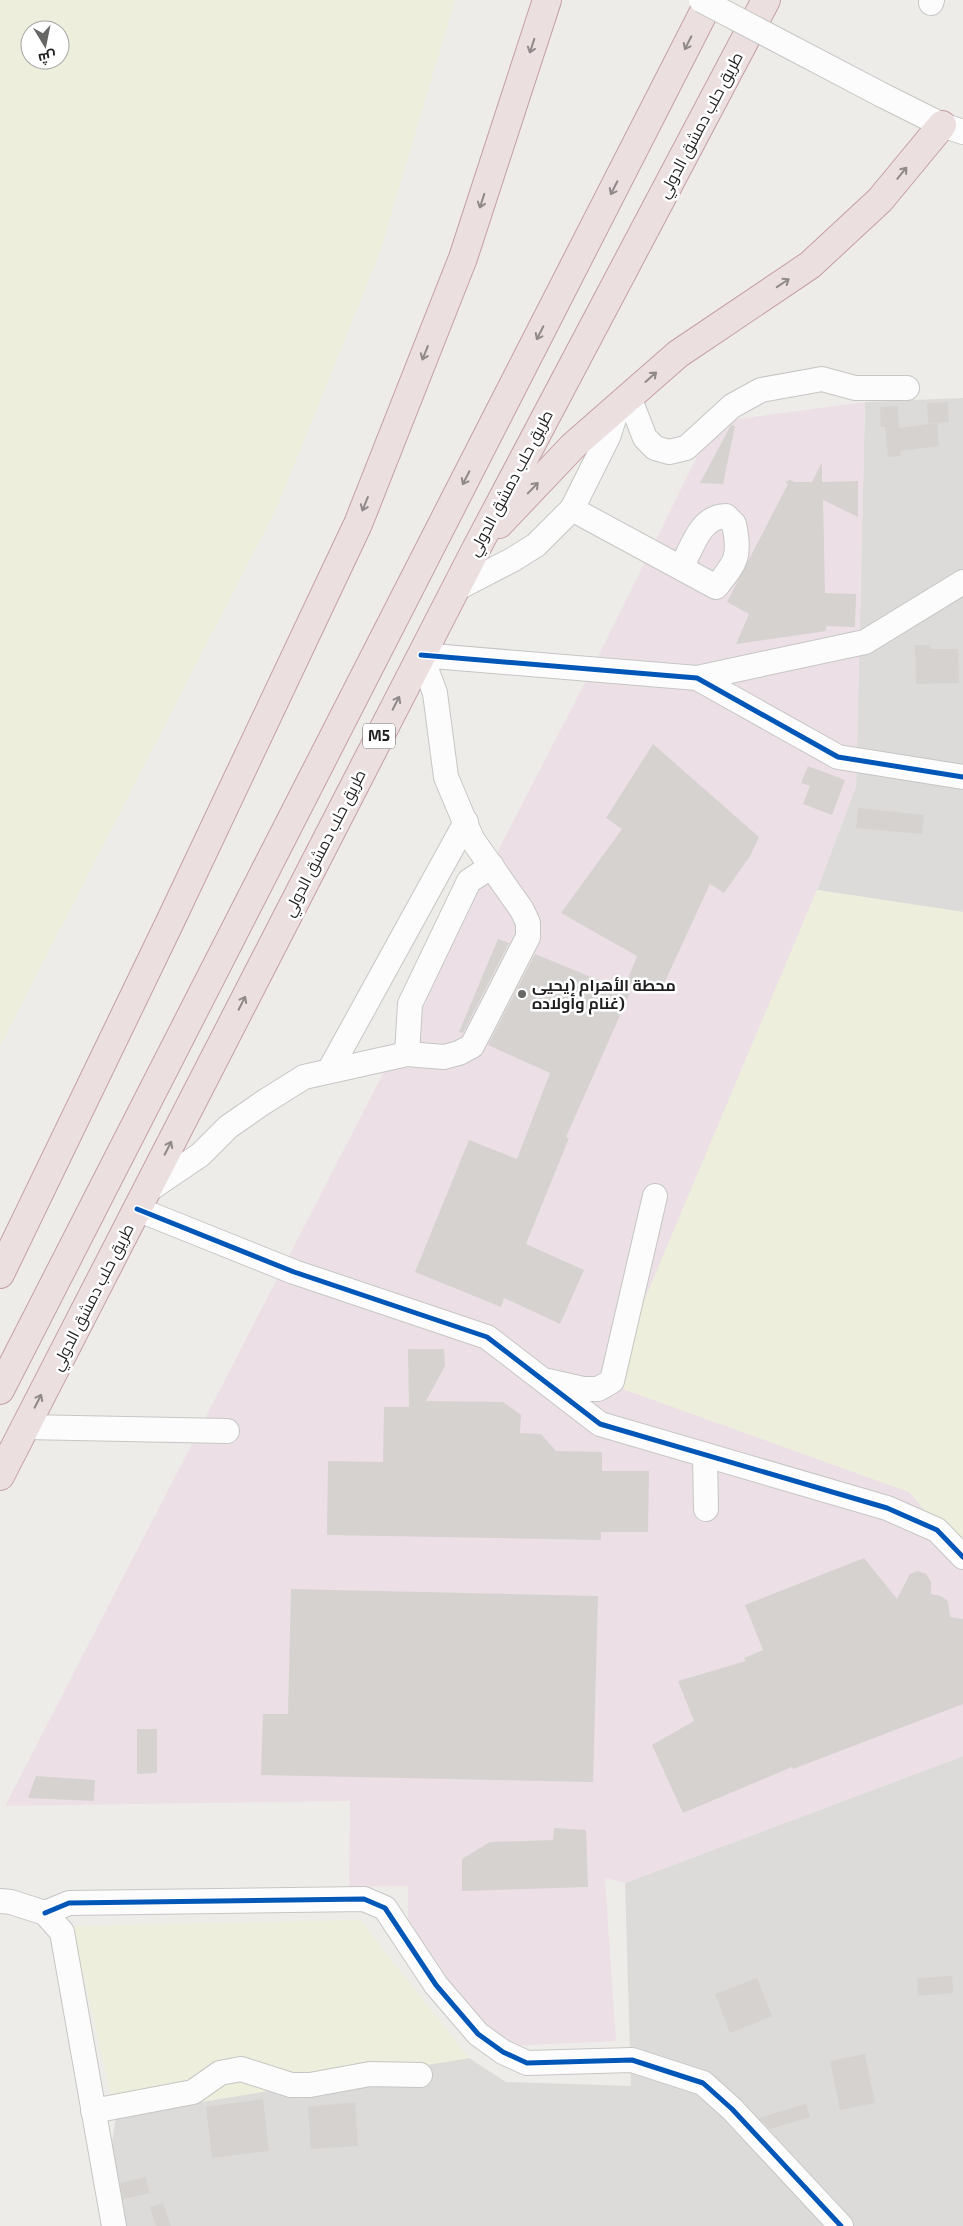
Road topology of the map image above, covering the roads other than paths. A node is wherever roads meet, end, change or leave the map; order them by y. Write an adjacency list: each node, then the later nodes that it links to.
1 (547, 0): 22 (highway, one-way to 22)
2 (701, 0): 5 (street, bridge)
3 (710, 0): 24 (highway, M5, one-way to 24)
4 (766, 0): 9 (highway, طريق حلب دمشق الدولي / M5)
5 (952, 128): 7 (highway, one-way to 5)
6 (907, 388): 7 (street)
7 (623, 402): 8 (street); 9 (highway, one-way to 7)
8 (572, 509): 10 (street); 12 (street)
9 (476, 549): 12 (highway, طريق حلب دمشق الدولي / M5)
10 (681, 568)
11 (963, 582): 14 (street)
12 (454, 590): 13 (highway, طريق حلب دمشق الدولي / M5)
13 (421, 655): 14 (street); 16 (street); 21 (highway, طريق حلب دمشق الدولي / M5, one-way to 13)
14 (697, 678): 15 (street)
15 (963, 777)
16 (466, 822): 17 (street); 19 (street)
17 (492, 866): 18 (street); 18 (street)
18 (408, 1054): 19 (street)
19 (329, 1072): 21 (street)
20 (655, 1196): 23 (street)
21 (140, 1201): 23 (street); 25 (highway, طريق حلب دمشق الدولي / M5, one-way to 21)
22 (1, 1268)
23 (542, 1379): 27 (street)
24 (0, 1390)
25 (25, 1427): 26 (street); 28 (highway, طريق حلب دمشق الدولي / M5)
26 (226, 1431)
27 (705, 1456): 29 (street); 30 (street)
28 (0, 1476)
29 (706, 1509)
30 (963, 1556)
31 (0, 1901): 32 (street)
32 (45, 1913): 34 (street); 36 (street)
33 (420, 2075): 34 (street)
34 (93, 2111): 35 (street)
35 (115, 2224)
36 (841, 2226)

